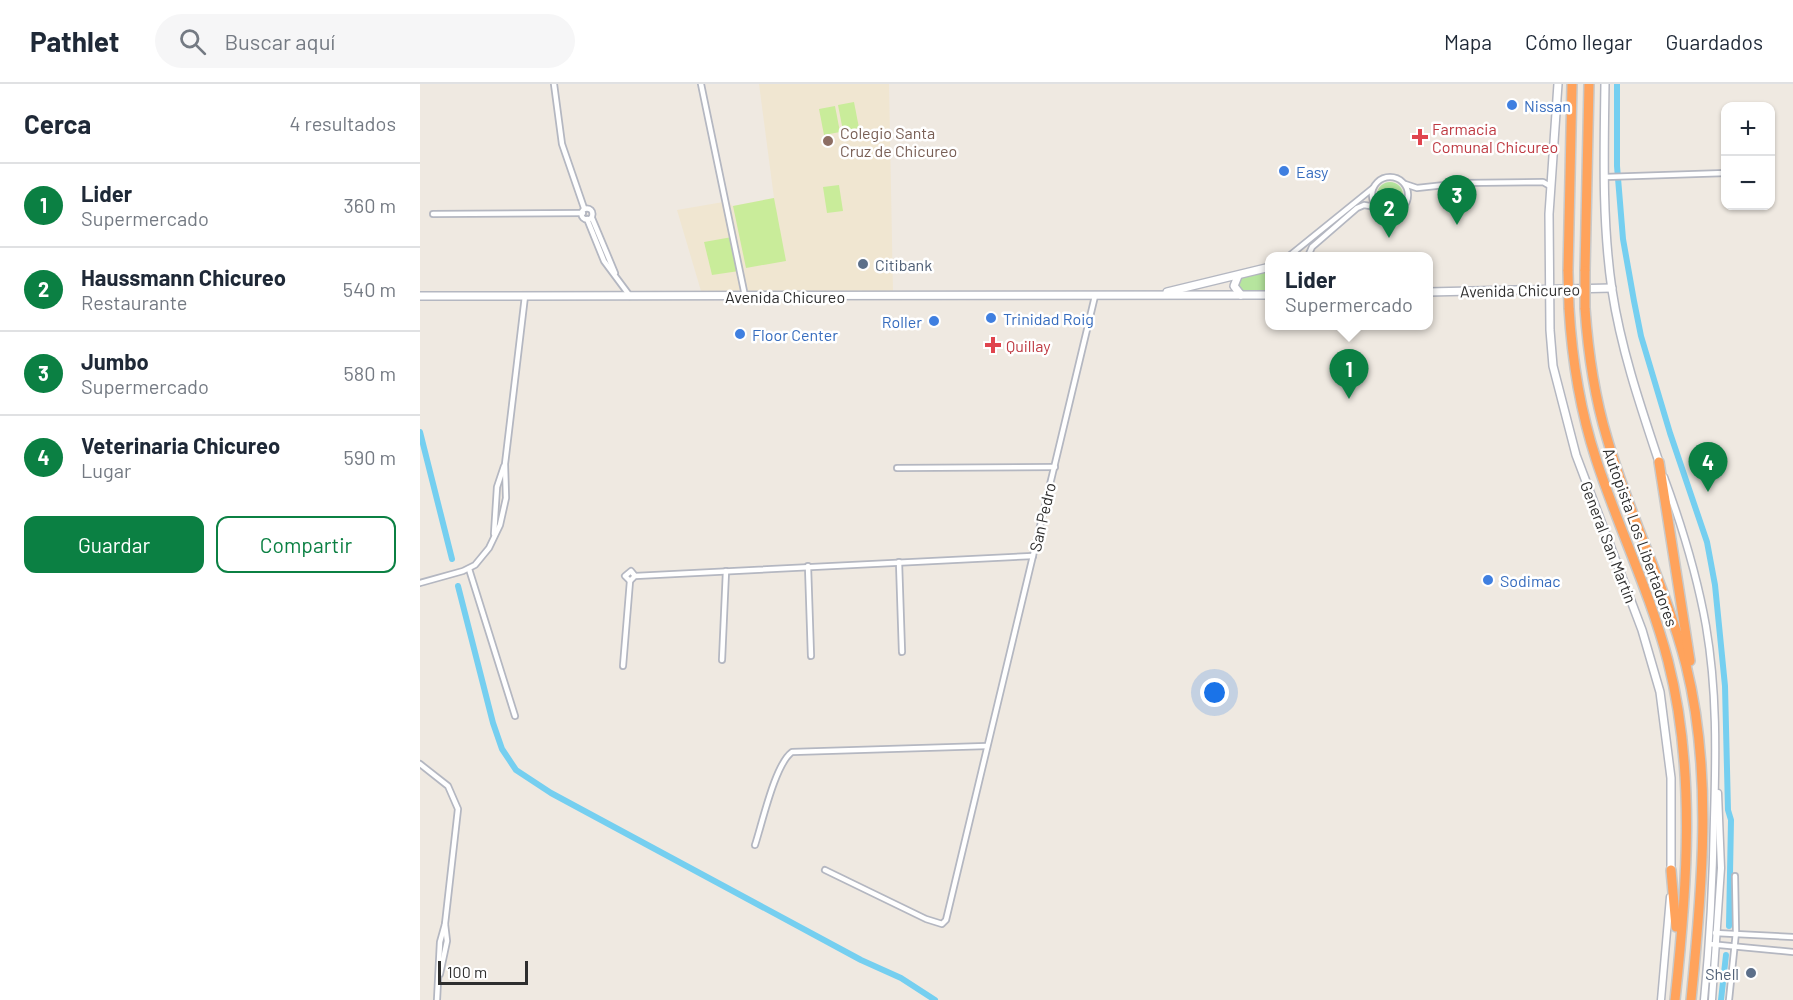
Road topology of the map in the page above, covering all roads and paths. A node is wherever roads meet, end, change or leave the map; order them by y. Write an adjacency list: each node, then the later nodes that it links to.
1 (554, 84): 15 (street)
2 (701, 84): 31 (street)
3 (1558, 84): 9 (main road, General San Martín)
4 (1572, 84): 67 (highway, Autopista Los Libertadores, bridge)
5 (1589, 84): 50 (highway, Autopista Los Libertadores, bridge)
6 (1605, 84): 8 (main road)
7 (1721, 173): 8 (street)
8 (1605, 177): 23 (main road)
9 (1549, 182): 12 (street); 22 (main road, General San Martín)
10 (1405, 184): 11 (street); 12 (street); 13 (street)
11 (1373, 188): 14 (street); 18 (street)
12 (1422, 188): 13 (street)
13 (1408, 199): 14 (street)
14 (1376, 207): 19 (street)
15 (583, 210): 16 (street); 17 (street); 17 (street)
16 (433, 214)
17 (589, 219): 30 (street)
18 (1294, 252)
19 (1310, 252)
20 (1265, 268): 21 (main road, Avenida Chicureo)
21 (1240, 274): 25 (main road, Avenida Chicureo); 26 (main road)
22 (1549, 288): 23 (main road, Avenida Chicureo); 24 (main road, Avenida Chicureo); 57 (main road, General San Martín)
23 (1612, 288): 33 (main road)
24 (1433, 292)
25 (1150, 295): 26 (main road, Avenida Chicureo); 32 (main road, Avenida Chicureo)
26 (1241, 295): 27 (main road, Avenida Chicureo)
27 (1265, 295)
28 (420, 296): 29 (main road, Avenida Chicureo)
29 (525, 296): 30 (main road, Avenida Chicureo); 34 (street)
30 (630, 296): 31 (main road, Avenida Chicureo)
31 (745, 296): 32 (main road, Avenida Chicureo)
32 (1095, 296): 35 (street, San Pedro)
33 (1659, 462): 50 (highway); 54 (street)
34 (505, 464): 37 (street); 37 (street)
35 (1055, 467): 36 (street); 38 (street, San Pedro)
36 (897, 468)
37 (494, 537): 41 (street)
38 (1033, 556): 39 (street); 52 (street, San Pedro)
39 (899, 561): 40 (street); 46 (street)
40 (808, 566): 42 (street); 47 (street)
41 (469, 569): 45 (street); 51 (street)
42 (726, 571): 43 (street); 48 (street)
43 (635, 576): 44 (street); 44 (street)
44 (630, 581): 49 (street)
45 (420, 583)
46 (902, 652)
47 (811, 656)
48 (722, 660)
49 (623, 666)
50 (1693, 699): 71 (highway, Autopista Los Libertadores)
51 (515, 716)
52 (987, 746): 55 (street); 56 (street, San Pedro)
53 (420, 764): 68 (street)
54 (1716, 780): 60 (street); 61 (street)
55 (754, 845)
56 (825, 870)
57 (1671, 870): 67 (highway); 69 (street, General San Martín)
58 (1734, 876): 59 (street)
59 (1736, 932): 61 (street); 62 (street); 65 (street)
60 (1710, 933): 61 (street); 63 (street)
61 (1718, 933): 64 (street)
62 (1793, 937)
63 (1709, 944): 64 (street); 72 (street)
64 (1717, 945): 65 (street); 73 (street)
65 (1734, 947): 66 (street); 74 (street)
66 (1793, 952)
67 (1678, 958): 70 (highway, Autopista Los Libertadores)
68 (437, 1000)
69 (1661, 1000)
70 (1675, 1000)
71 (1691, 1000)
72 (1704, 1000)
73 (1712, 1000)
74 (1730, 1000)

